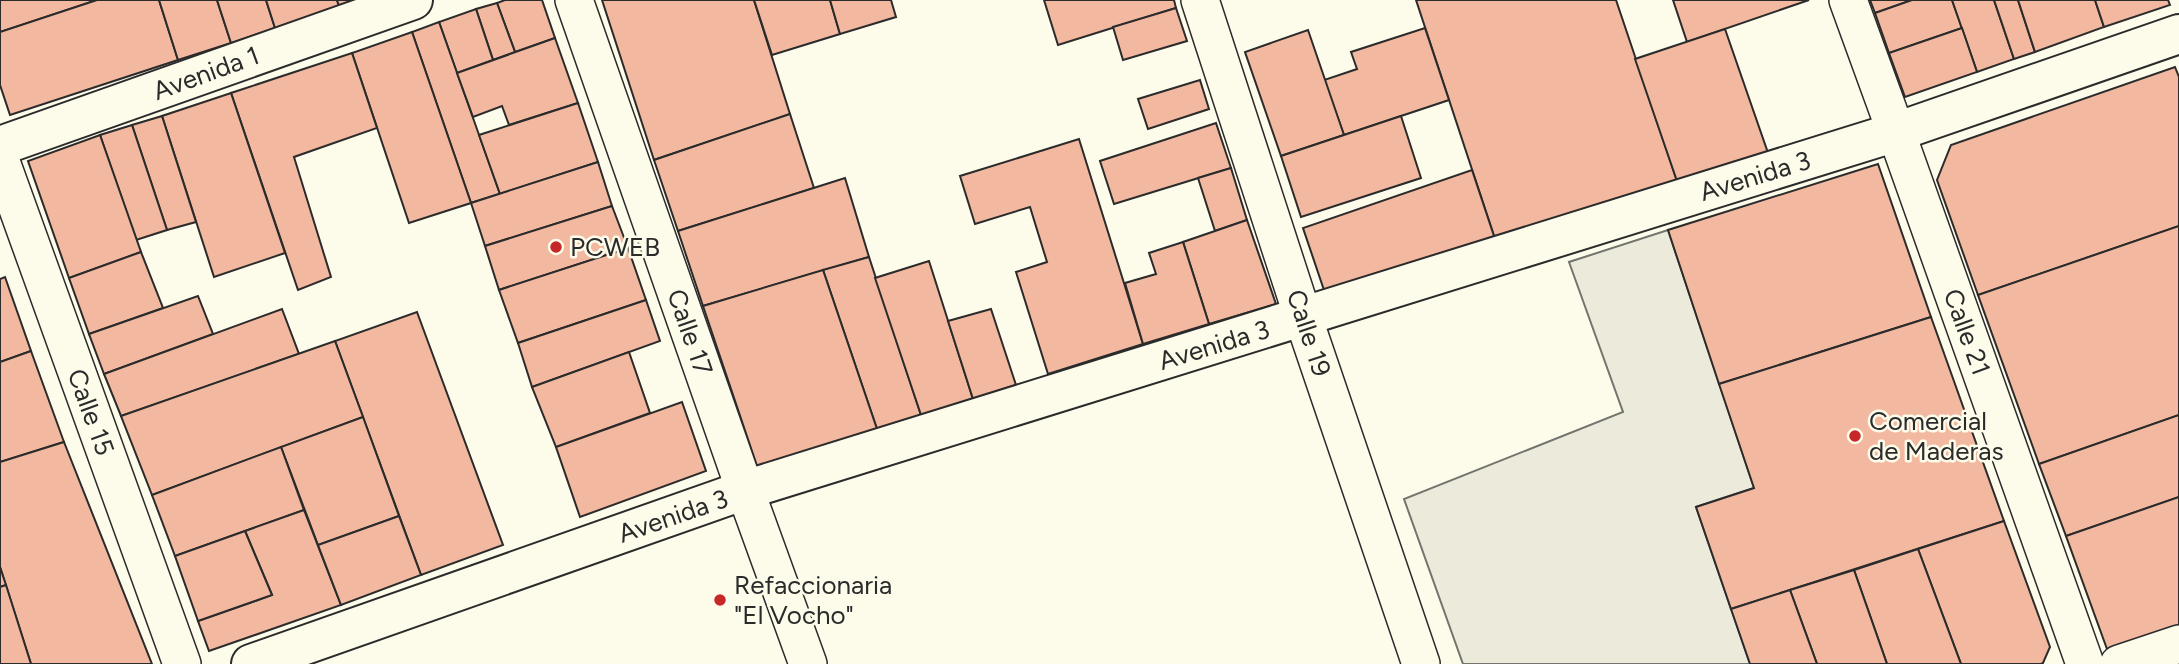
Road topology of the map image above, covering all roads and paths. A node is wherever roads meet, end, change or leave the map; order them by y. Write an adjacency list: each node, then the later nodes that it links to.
1 (413, 0): 7 (main road, Avenida 1)
2 (574, 0): 10 (street, Calle 17)
3 (1200, 0): 9 (street, Calle 19)
4 (1847, 0): 6 (street, Calle 21)
5 (2179, 34): 6 (main road, Avenida 3)
6 (1896, 132): 9 (main road, Avenida 3); 16 (street, Calle 21)
7 (0, 146)
8 (0, 159): 12 (street, Calle 15)
9 (1303, 317): 10 (main road, Avenida 3); 15 (street, Calle 19)
10 (745, 491): 13 (main road, Avenida 3); 14 (street, Calle 17)
11 (2179, 643): 17 (street)
12 (182, 664)
13 (251, 664)
14 (808, 664)
15 (1421, 664)
16 (2085, 664)
17 (2119, 664)

